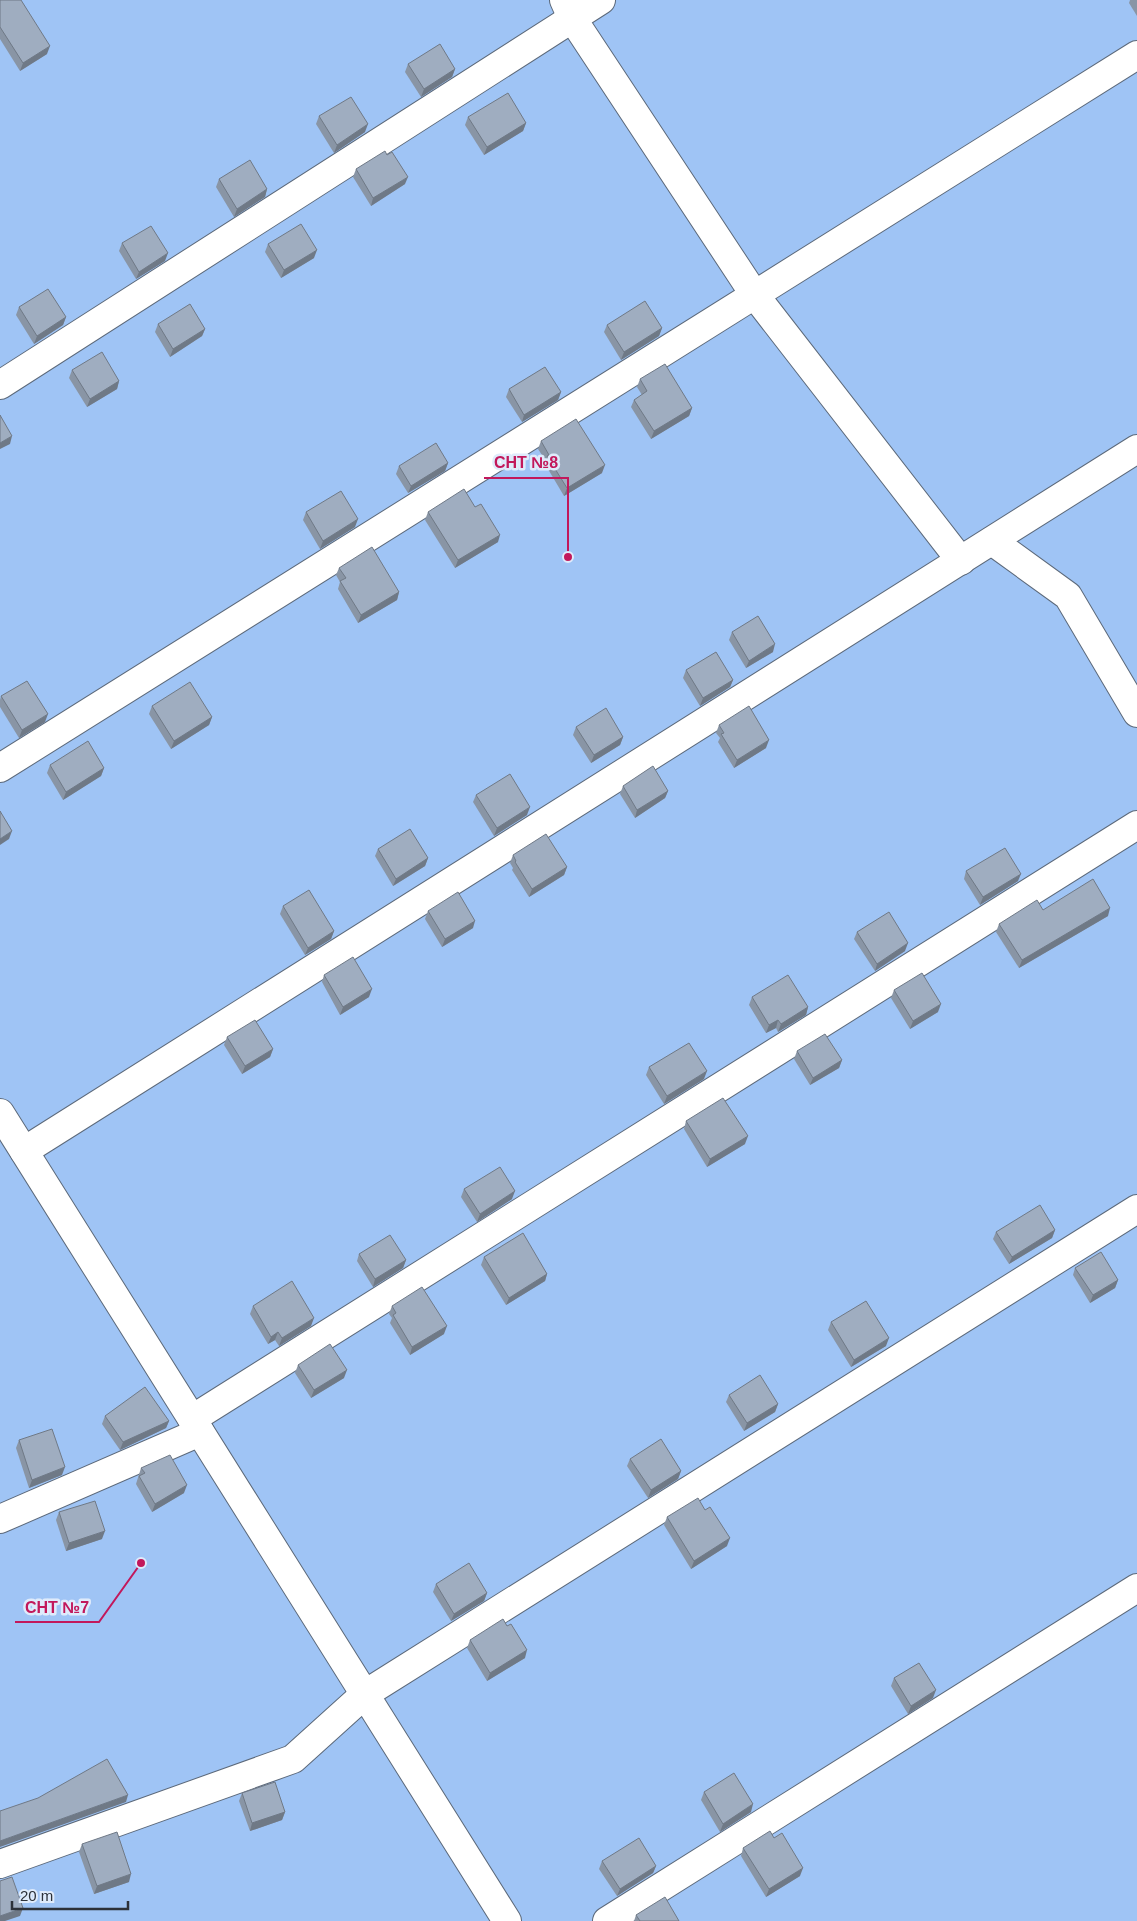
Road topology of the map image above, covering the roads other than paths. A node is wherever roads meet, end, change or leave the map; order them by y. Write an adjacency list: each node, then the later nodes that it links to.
1 (601, 0): 2 (street)
2 (568, 9): 4 (street); 5 (street)
3 (1137, 55): 4 (street)
4 (754, 294): 8 (street); 10 (street)
5 (0, 385)
6 (1137, 449): 7 (street)
7 (992, 541): 8 (street); 9 (street)
8 (961, 561): 13 (street)
9 (1137, 713)
10 (0, 768)
11 (1137, 825): 15 (street)
12 (2, 1121): 13 (street)
13 (24, 1151): 15 (street)
14 (1137, 1209): 18 (street)
15 (196, 1426): 16 (street); 18 (street)
16 (0, 1518)
17 (1137, 1588): 21 (street)
18 (364, 1694): 19 (street); 20 (street)
19 (0, 1864)
20 (507, 1921)
21 (607, 1921)

